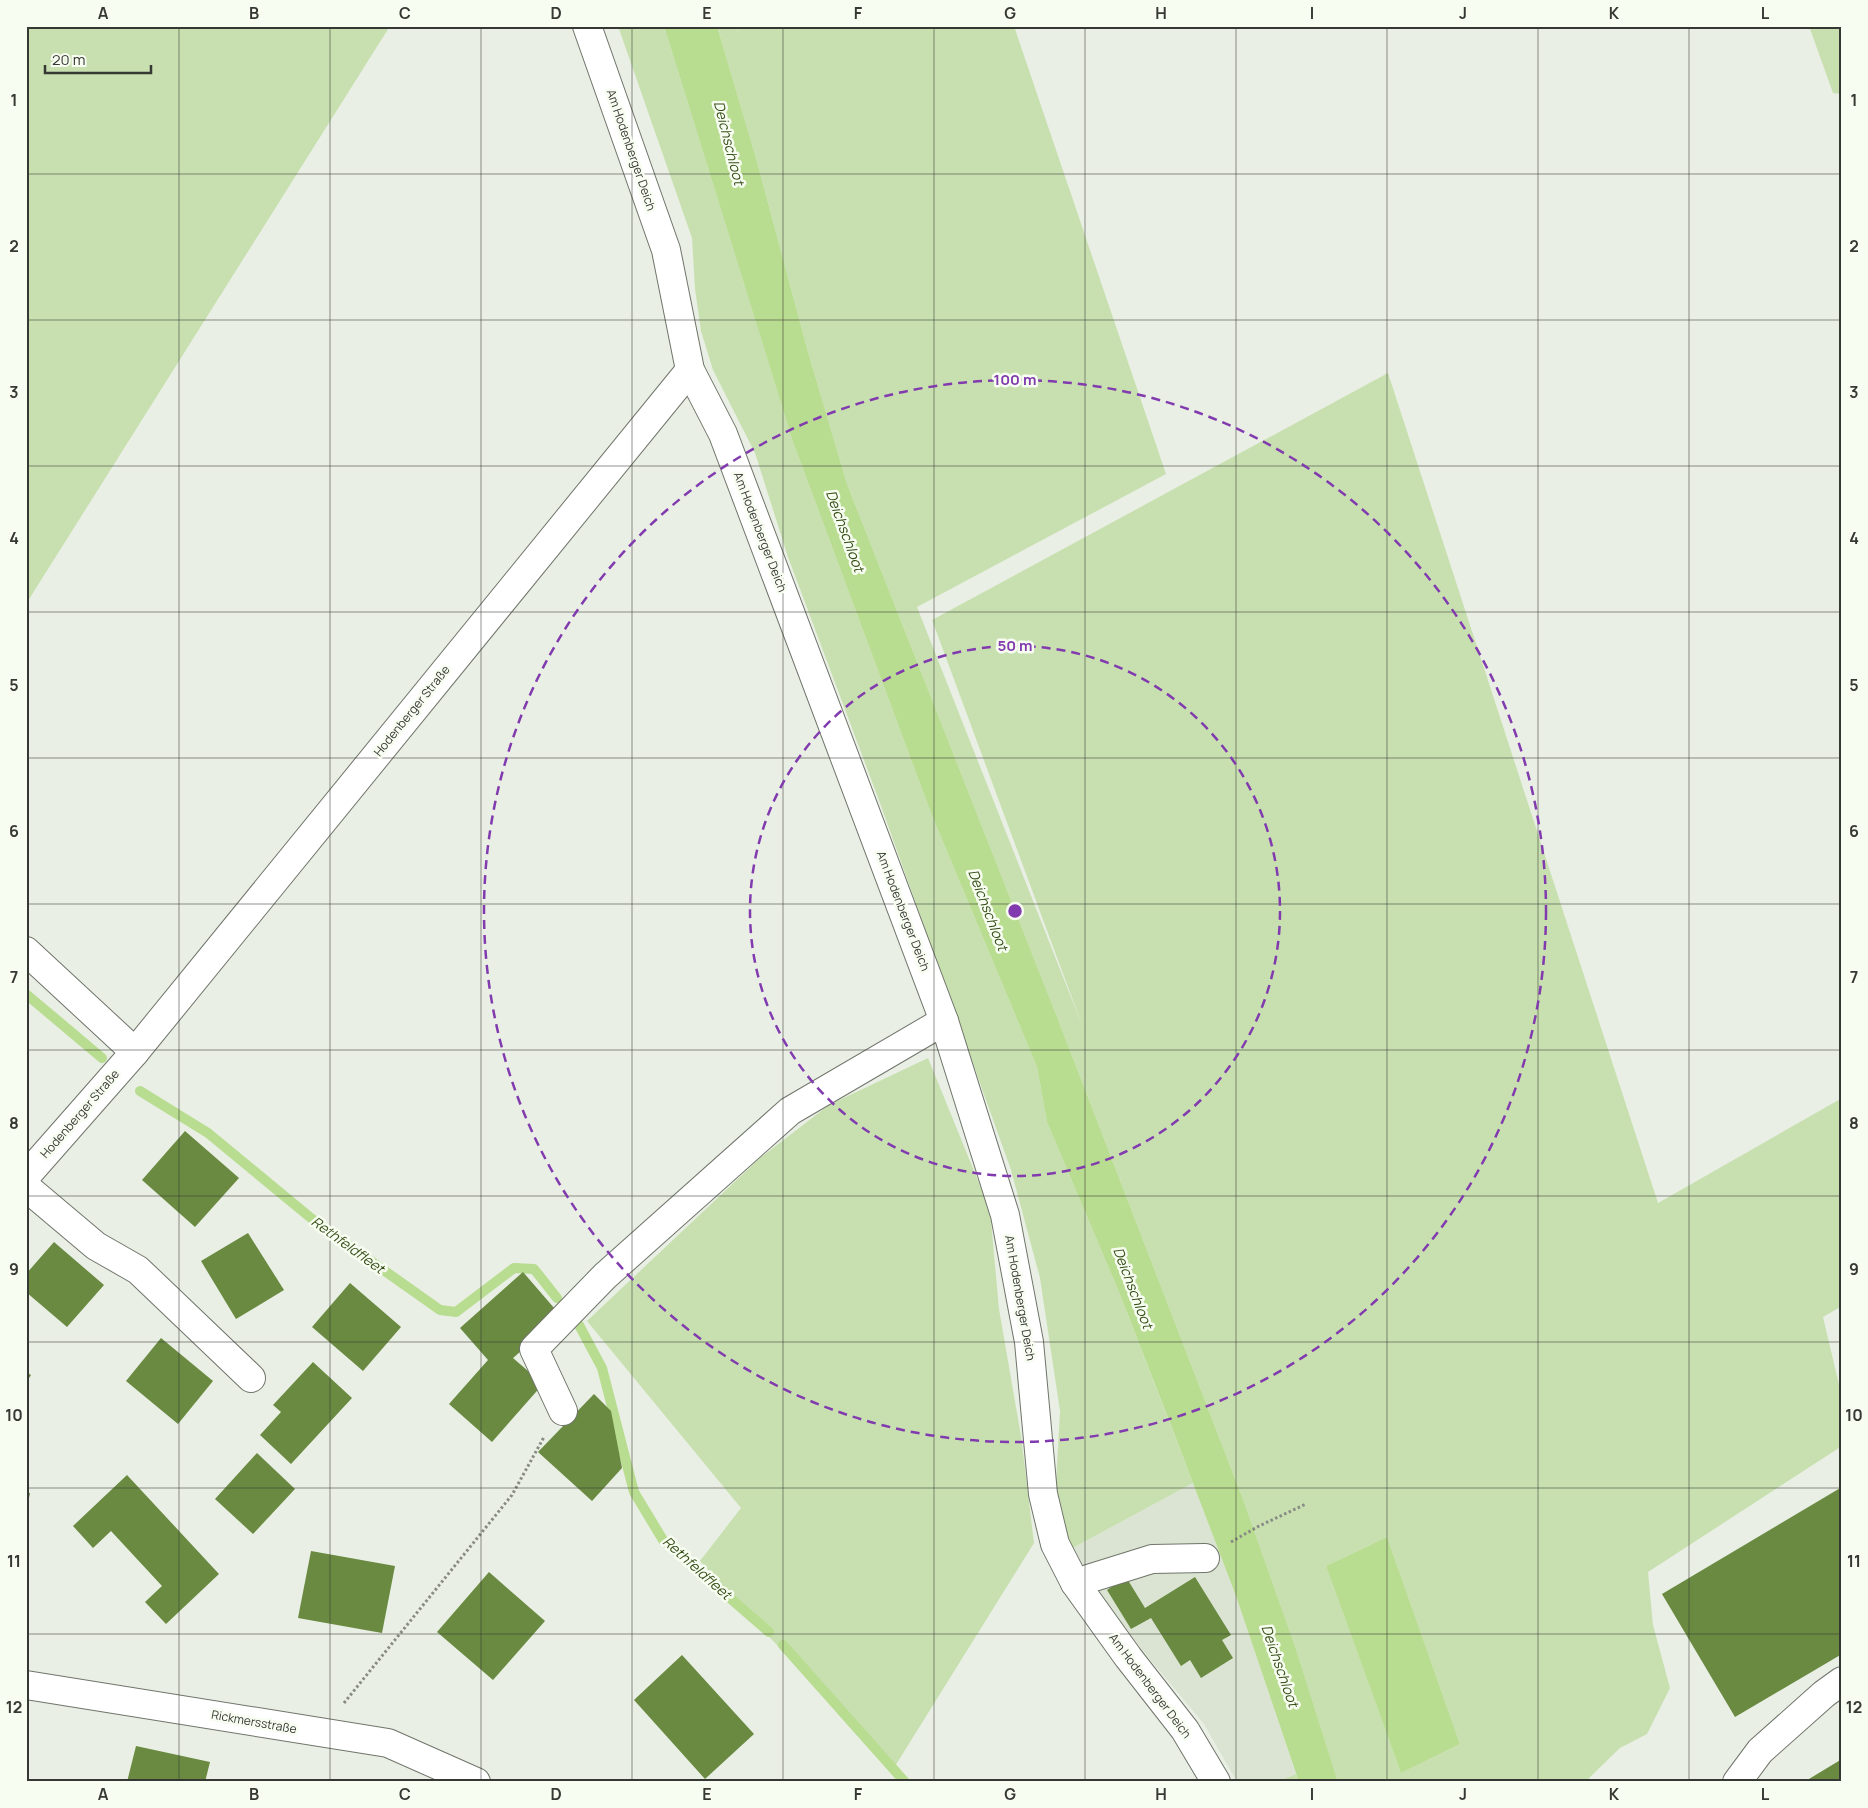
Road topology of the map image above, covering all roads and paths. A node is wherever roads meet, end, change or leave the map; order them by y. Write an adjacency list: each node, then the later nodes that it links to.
1 (587, 26): 2 (street, Am Hodenberger Deich)
2 (690, 370): 4 (street, Am Hodenberger Deich); 5 (street, Hodenberger Straße)
3 (26, 952): 5 (street)
4 (944, 1020): 9 (street); 13 (street, Am Hodenberger Deich)
5 (135, 1052): 6 (street, Hodenberger Straße)
6 (26, 1176)
7 (26, 1186): 8 (street)
8 (251, 1378)
9 (563, 1412): 16 (path)
10 (1306, 1504): 11 (path)
11 (1260, 1526)
12 (1205, 1558): 13 (street)
13 (1075, 1583): 18 (street, Am Hodenberger Deich)
14 (1842, 1681): 19 (street)
15 (26, 1685): 16 (street, Rickmersstraße)
16 (320, 1733): 17 (street, Rickmersstraße)
17 (476, 1782)
18 (1216, 1782)
19 (1737, 1782)

